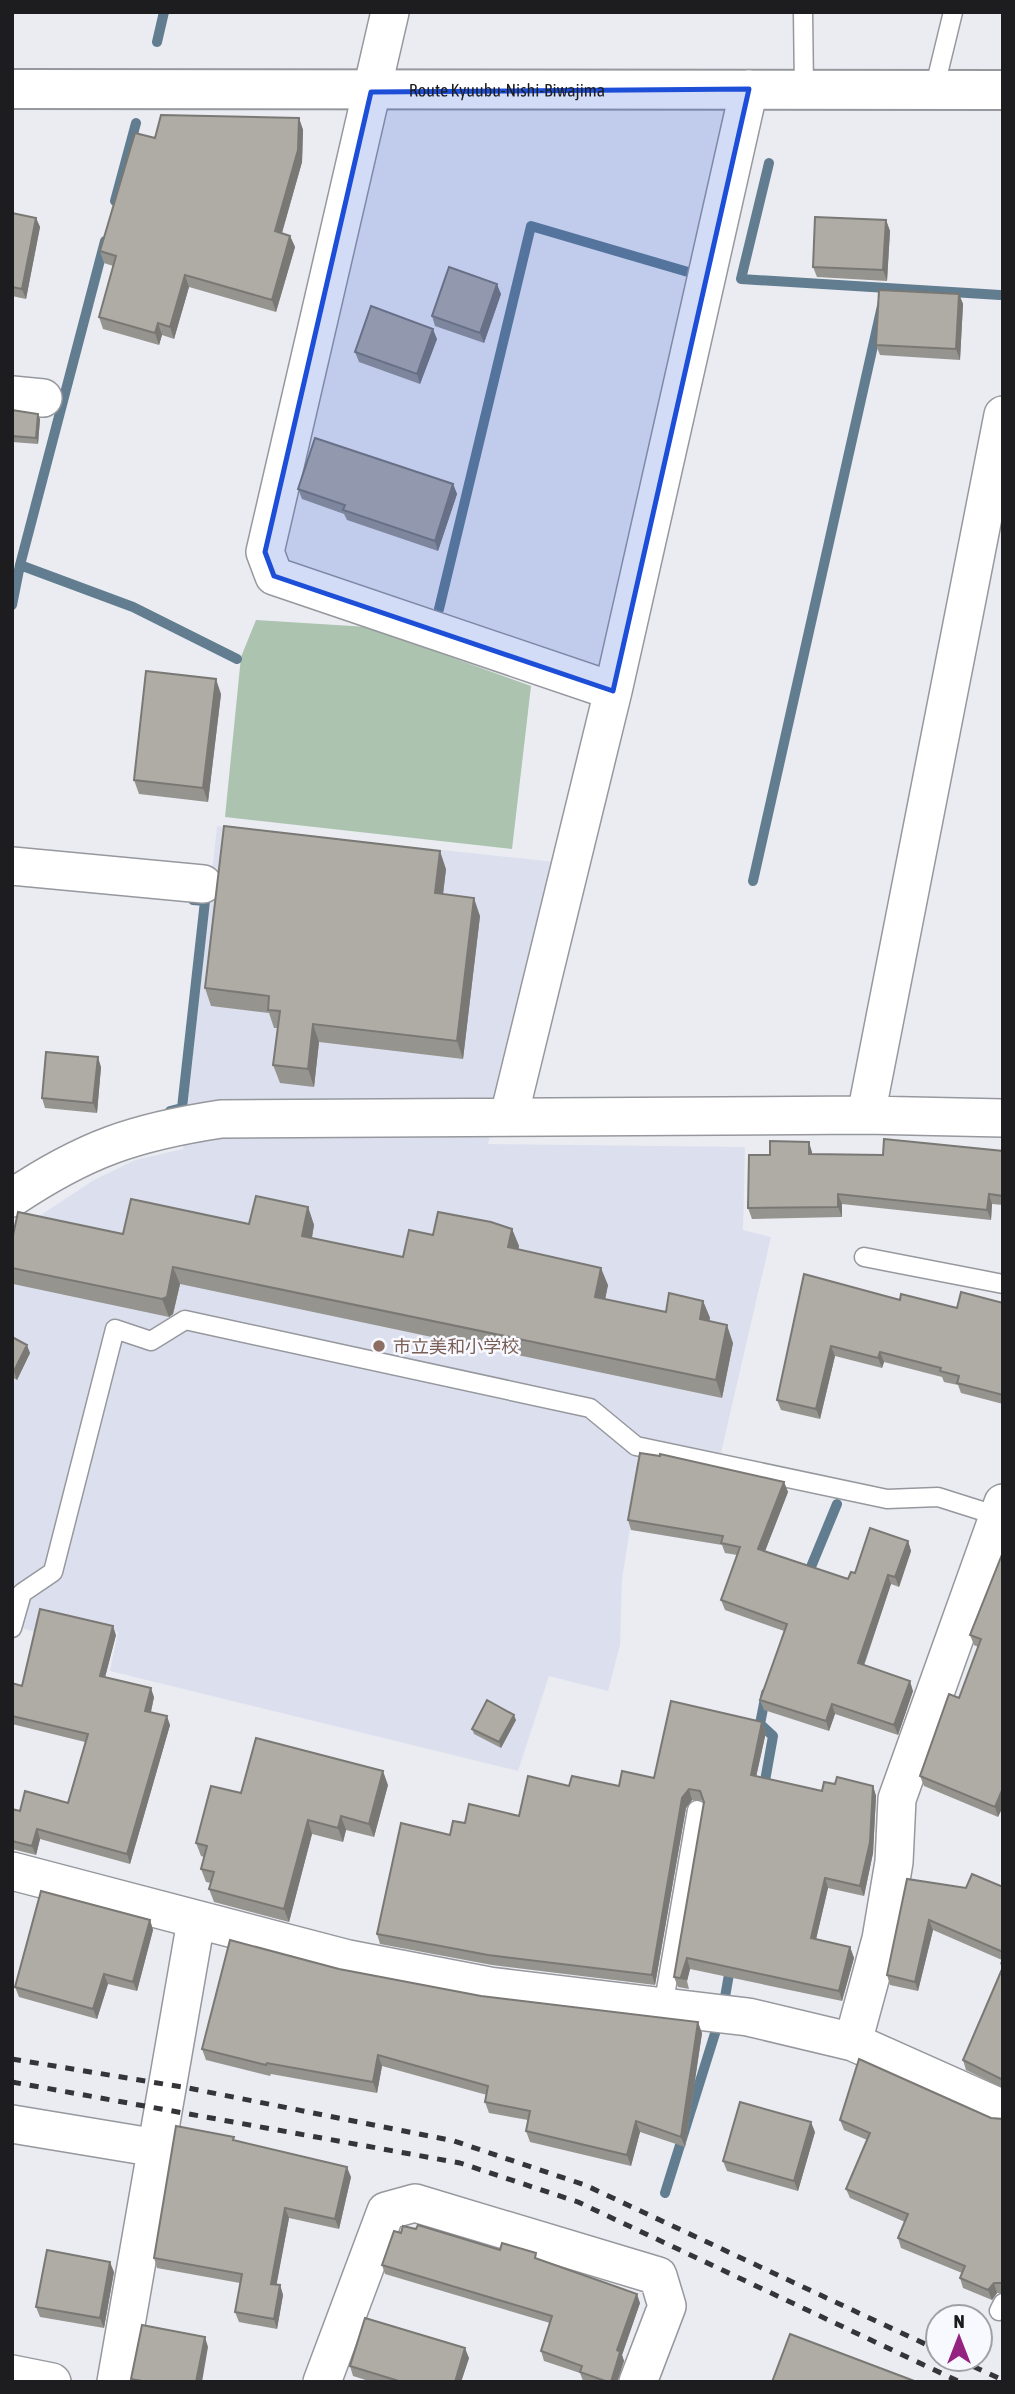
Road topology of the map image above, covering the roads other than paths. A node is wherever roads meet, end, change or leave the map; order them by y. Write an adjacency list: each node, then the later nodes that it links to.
1 (390, 12): 9 (street)
2 (803, 12): 6 (lane)
3 (953, 12): 7 (lane)
4 (12, 89): 9 (main road, Route Kyuubu-Nishi-Biwajima)
5 (749, 89): 6 (main road, Route Kyuubu-Nishi-Biwajima); 9 (main road, Route Kyuubu-Nishi-Biwajima); 11 (street)
6 (804, 89): 7 (main road, Route Kyuubu-Nishi-Biwajima)
7 (934, 90): 8 (main road, Route Kyuubu-Nishi-Biwajima)
8 (1003, 90)
9 (372, 92): 11 (street)
10 (1003, 415): 14 (street)
11 (613, 691): 15 (street)
12 (12, 866): 13 (street)
13 (203, 884)
14 (866, 1115): 15 (street); 16 (street)
15 (509, 1116): 17 (street)
16 (1003, 1118)
17 (12, 1198)
18 (864, 1257): 19 (lane)
19 (1003, 1284)
20 (999, 1524): 21 (lane); 26 (street)
21 (12, 1628)
22 (697, 1810): 25 (lane)
23 (12, 1871): 24 (street)
24 (196, 1921): 25 (street); 29 (street)
25 (663, 2007): 26 (street)
26 (853, 2042): 27 (street)
27 (1003, 2109)
28 (12, 2124): 29 (street)
29 (157, 2148): 32 (street)
30 (12, 2374): 31 (street)
31 (52, 2382)
32 (116, 2382)
33 (322, 2382): 34 (street)
34 (638, 2382)

